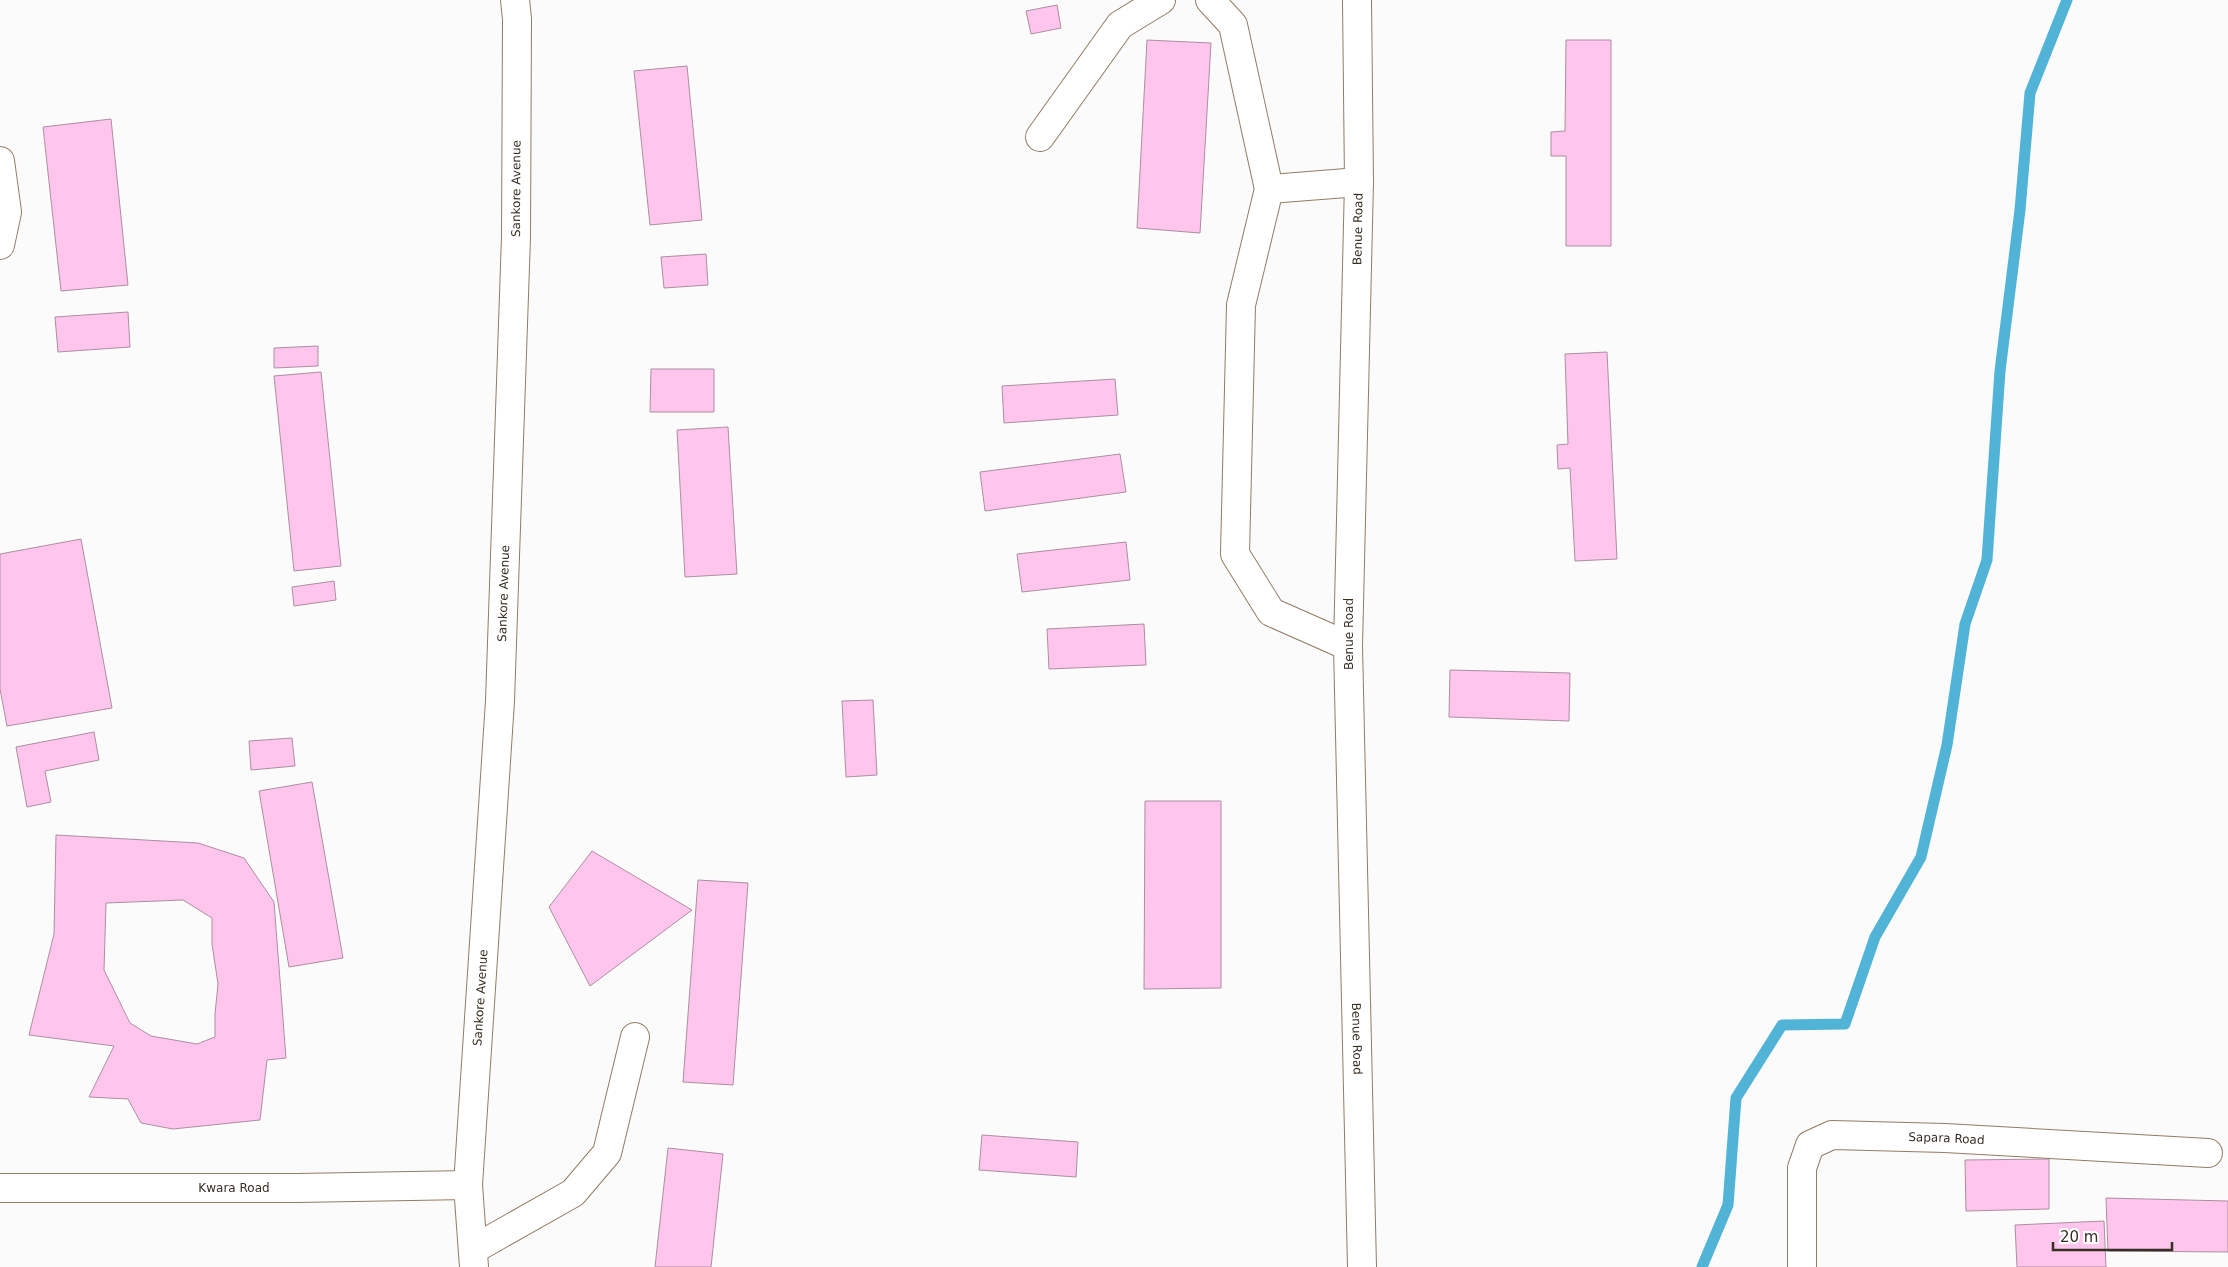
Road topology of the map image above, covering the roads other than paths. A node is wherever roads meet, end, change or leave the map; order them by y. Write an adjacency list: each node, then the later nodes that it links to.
1 (514, 0): 13 (street, Sankore Avenue)
2 (1161, 0): 5 (street)
3 (1210, 0): 8 (street)
4 (1357, 0): 7 (street, Benue Road)
5 (1040, 137)
6 (0, 161): 9 (street)
7 (1359, 182): 8 (street); 10 (street, Benue Road)
8 (1269, 189): 10 (street)
9 (0, 244)
10 (1348, 646): 16 (street, Benue Road)
11 (635, 1037): 15 (street)
12 (2208, 1153): 17 (street, Sapara Road)
13 (468, 1185): 14 (street, Kwara Road); 15 (street, Sankore Avenue)
14 (0, 1188)
15 (474, 1258)
16 (1362, 1267)
17 (1802, 1267)

